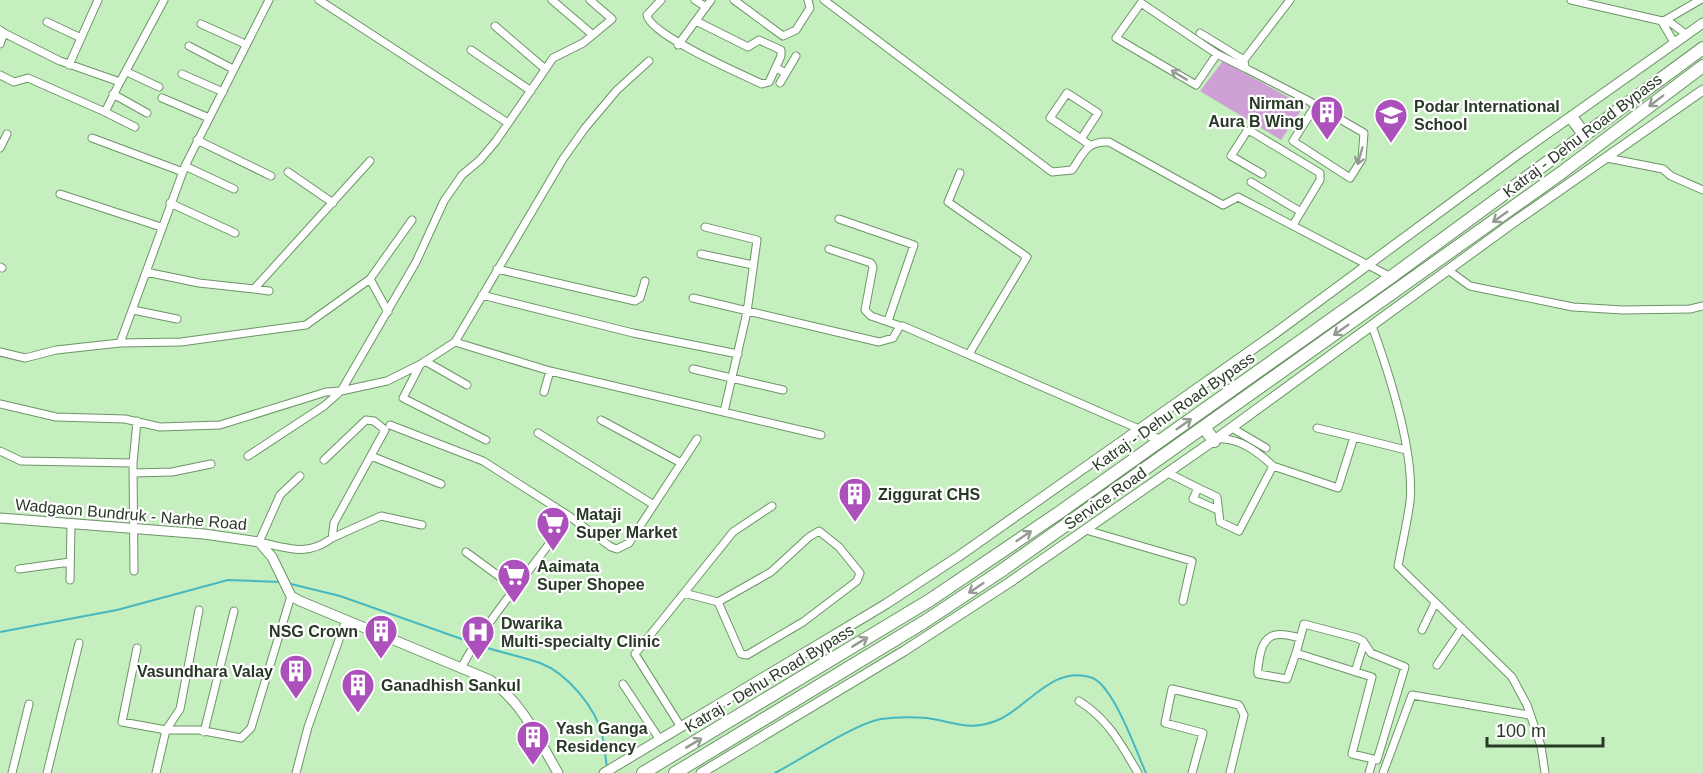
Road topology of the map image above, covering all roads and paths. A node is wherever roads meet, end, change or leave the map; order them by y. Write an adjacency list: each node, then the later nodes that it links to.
1 (98, 0): 27 (street)
2 (165, 0): 45 (street)
3 (269, 0): 29 (street)
4 (319, 0): 62 (street)
5 (552, 0): 25 (street)
6 (590, 0): 25 (street)
7 (661, 0): 31 (street)
8 (695, 0): 16 (street)
9 (711, 0): 16 (street)
10 (734, 0): 11 (street)
11 (808, 0)
12 (824, 0): 69 (street)
13 (1290, 0): 37 (street)
14 (1571, 0): 19 (street)
15 (1700, 0): 19 (street)
16 (706, 7): 17 (street)
17 (696, 21): 31 (street); 42 (street)
18 (47, 22): 27 (street)
19 (1662, 22): 26 (street); 30 (street)
20 (201, 24): 29 (street)
21 (1703, 24): 26 (street)
22 (495, 26): 41 (street)
23 (2, 31): 28 (street); 39 (street)
24 (1200, 33): 37 (street)
25 (592, 35): 41 (street)
26 (1687, 35): 30 (street)
27 (81, 38): 39 (street)
28 (0, 44)
29 (245, 44): 44 (street)
30 (1675, 44): 60 (street)
31 (677, 45): 42 (street)
32 (189, 46): 44 (street)
33 (1703, 48): 65 (highway, Katraj - Dehu Road Bypass)
34 (471, 50): 53 (street)
35 (1217, 54): 35 (street, one-way to 35); 43 (street)
36 (796, 56): 46 (street)
37 (1244, 60): 43 (street)
38 (649, 61): 95 (street)
39 (69, 64): 49 (street)
40 (1703, 66): 131 (highway, Katraj - Dehu Road Bypass, one-way to 131)
41 (544, 68): 53 (street)
42 (776, 68): 46 (street)
43 (1245, 68): 57 (street)
44 (233, 69): 54 (street)
45 (127, 72): 49 (street); 51 (street)
46 (786, 73): 50 (street)
47 (182, 74): 54 (street)
48 (0, 75): 58 (street)
49 (120, 82): 55 (street)
50 (780, 82)
51 (159, 87)
52 (1703, 90): 71 (street)
53 (531, 91): 62 (street)
54 (223, 92): 61 (street)
55 (113, 94): 58 (street); 59 (street)
56 (162, 98): 61 (street)
57 (1316, 105): 57 (street, one-way to 57)
58 (105, 112): 63 (street)
59 (147, 114)
60 (1572, 117): 65 (highway); 93 (street)
61 (209, 118): 68 (street)
62 (508, 123): 107 (street)
63 (135, 127)
64 (7, 134): 70 (street)
65 (1583, 134): 98 (highway, Katraj - Dehu Road Bypass)
66 (92, 138): 73 (street)
67 (1081, 139): 67 (street); 69 (street)
68 (197, 140): 73 (street); 77 (street)
69 (1090, 145): 87 (street)
70 (0, 148)
71 (1607, 158): 80 (street); 96 (street, Service Road)
72 (370, 161): 83 (street)
73 (184, 169): 79 (street); 82 (street)
74 (288, 172): 83 (street)
75 (960, 173): 117 (street)
76 (1262, 174): 84 (street)
77 (271, 176)
78 (1251, 182): 84 (street)
79 (234, 189)
80 (1703, 190)
81 (60, 194): 88 (street)
82 (170, 203): 88 (street); 90 (street)
83 (333, 203): 101 (street)
84 (1301, 212): 87 (street)
85 (839, 219): 110 (street)
86 (412, 220): 99 (street)
87 (1293, 225): 93 (street)
88 (161, 226): 97 (street)
89 (705, 227): 94 (street)
90 (235, 233)
91 (829, 249): 110 (street)
92 (701, 254): 94 (street)
93 (1369, 264): 98 (street); 134 (street)
94 (753, 265): 108 (street)
95 (497, 269): 100 (street); 103 (street)
96 (1448, 270): 105 (street); 112 (street, Service Road)
97 (146, 272): 101 (street); 106 (street)
98 (1391, 277): 141 (highway, Katraj - Dehu Road Bypass, one-way to 98)
99 (370, 279): 107 (street); 114 (street)
100 (645, 281)
101 (254, 289): 102 (street)
102 (269, 291)
103 (482, 295): 113 (street); 116 (street)
104 (693, 298): 108 (street)
105 (1703, 306)
106 (133, 310): 109 (street); 114 (street)
107 (388, 312): 124 (street)
108 (747, 312): 111 (street); 116 (street)
109 (177, 319)
110 (888, 321): 111 (street)
111 (900, 326): 117 (street)
112 (1372, 326): 132 (street, Service Road); 143 (street)
113 (455, 342): 118 (street); 120 (street)
114 (120, 343): 115 (street)
115 (0, 352)
116 (738, 354): 121 (street)
117 (969, 354): 134 (street)
118 (423, 362): 122 (street); 124 (street); 139 (street)
119 (693, 369): 121 (street)
120 (550, 371): 125 (street); 127 (street)
121 (733, 378): 123 (street); 127 (street)
122 (467, 385)
123 (783, 390)
124 (341, 391): 129 (street); 145 (street)
125 (544, 393)
126 (0, 405): 129 (street)
127 (724, 412): 136 (street)
128 (601, 420): 149 (street)
129 (137, 421): 148 (street)
130 (390, 425): 160 (street)
131 (1204, 427): 140 (highway); 208 (highway, Katraj - Dehu Road Bypass, one-way to 208)
132 (1232, 428): 140 (street, Service Road); 142 (street)
133 (1317, 428): 137 (street)
134 (1139, 429): 141 (street); 196 (street)
135 (538, 433): 157 (street)
136 (821, 435)
137 (1354, 438): 143 (street); 151 (street)
138 (696, 439): 149 (street)
139 (486, 440)
140 (1215, 440): 151 (street); 153 (street, Service Road)
141 (1160, 441): 207 (highway, Katraj - Dehu Road Bypass, one-way to 141)
142 (1266, 448)
143 (1406, 450): 178 (street)
144 (0, 451): 148 (street)
145 (248, 456)
146 (371, 456): 147 (street); 155 (street); 166 (street)
147 (324, 460)
148 (134, 463): 152 (street)
149 (681, 463): 157 (street)
150 (211, 464): 152 (street)
151 (1273, 466): 159 (street)
152 (133, 473): 164 (street)
153 (1168, 473): 156 (street); 165 (street, Service Road)
154 (300, 476): 167 (street)
155 (441, 484)
156 (1198, 488): 159 (street); 159 (street)
157 (654, 505): 160 (street)
158 (772, 506): 175 (street)
159 (1218, 510)
160 (569, 516): 173 (street)
161 (0, 518): 162 (street, Wadgaon Bundruk - Narhe Road)
162 (71, 524): 164 (street, Wadgaon Bundruk - Narhe Road); 169 (street)
163 (422, 525): 166 (street)
164 (133, 530): 167 (street, Wadgaon Bundruk - Narhe Road); 171 (street)
165 (1086, 530): 176 (street); 209 (street, Service Road)
166 (332, 538): 167 (street)
167 (259, 542): 174 (street, Wadgaon Bundruk - Narhe Road)
168 (466, 552): 173 (street)
169 (70, 562): 170 (street); 172 (street)
170 (19, 569)
171 (134, 571)
172 (70, 580)
173 (515, 588): 190 (street)
174 (290, 593): 181 (street); 198 (street)
175 (684, 593): 177 (street); 196 (street)
176 (1183, 601)
177 (718, 602): 177 (street)
178 (1435, 603): 182 (street); 183 (street)
179 (199, 610): 197 (street)
180 (234, 611): 198 (street)
181 (346, 620): 190 (street); 204 (street)
182 (1462, 628): 189 (street); 195 (street)
183 (1422, 630)
184 (1300, 638): 186 (street); 188 (street); 188 (street)
185 (79, 643): 202 (street)
186 (1364, 643): 191 (street); 200 (street)
187 (137, 648): 197 (street)
188 (1296, 653): 191 (street)
189 (1437, 665)
190 (461, 668): 205 (street)
191 (1355, 672): 200 (street)
192 (624, 684): 199 (street)
193 (1079, 701): 210 (street)
194 (29, 704): 201 (street)
195 (1529, 716): 214 (street); 215 (street)
196 (681, 727): 199 (street)
197 (165, 730): 198 (street); 203 (street)
198 (204, 732)
199 (660, 740): 206 (street)
200 (1373, 759): 213 (street)
201 (12, 773)
202 (47, 773)
203 (156, 773)
204 (296, 773)
205 (558, 773)
206 (604, 773)
207 (643, 773)
208 (675, 773)
209 (701, 773)
210 (1138, 773)
211 (1192, 773): 212 (street)
212 (1230, 773)
213 (1370, 773)
214 (1383, 773)
215 (1545, 773)

